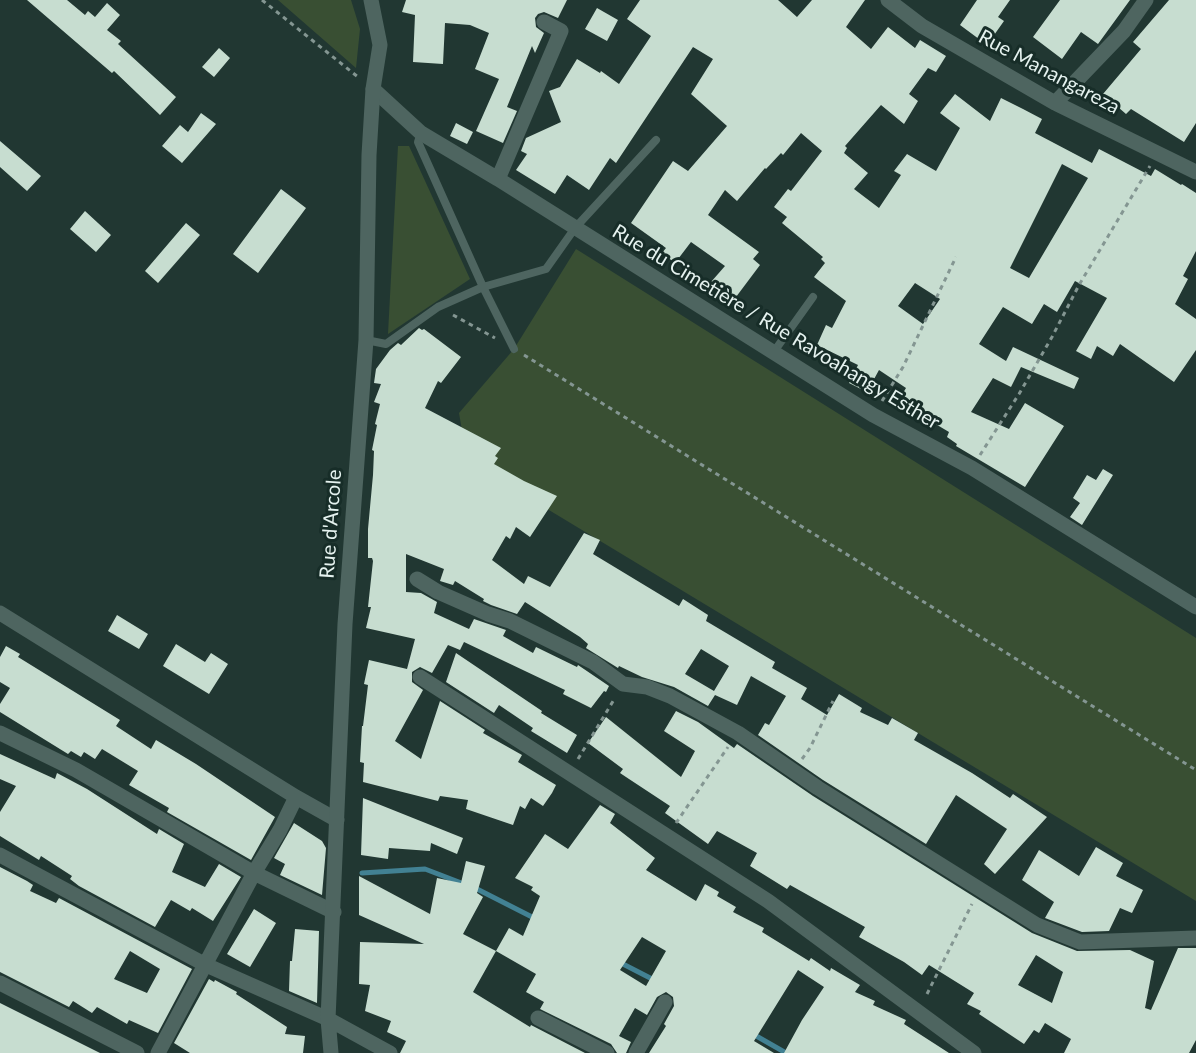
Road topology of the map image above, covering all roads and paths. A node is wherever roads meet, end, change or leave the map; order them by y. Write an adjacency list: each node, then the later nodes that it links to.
1 (262, 0): 6 (path)
2 (888, 0): 7 (street, Rue Manangareza)
3 (1146, 0): 7 (street)
4 (374, 1): 6 (street, Rue d'Arcole)
5 (544, 22): 12 (street)
6 (373, 89): 8 (street, Rue du Cimetière / Rue Ravoahangy Esther); 18 (street, Rue d'Arcole)
7 (1055, 103): 10 (street, Rue Manangareza)
8 (421, 133): 12 (street, Rue du Cimetière / Rue Ravoahangy Esther); 15 (lane)
9 (656, 140): 13 (lane)
10 (1159, 152): 11 (street, Rue Manangareza); 22 (path)
11 (1196, 172)
12 (498, 179): 13 (street, Rue du Cimetière / Rue Ravoahangy Esther)
13 (575, 228): 15 (lane); 20 (street, Rue du Cimetière / Rue Ravoahangy Esther)
14 (956, 257): 21 (path)
15 (483, 287): 17 (lane); 19 (lane)
16 (813, 297): 20 (lane)
17 (438, 308): 18 (lane); 19 (path)
18 (366, 340): 35 (street, Rue d'Arcole)
19 (514, 349): 32 (path)
20 (772, 353): 21 (street, Rue du Cimetière / Rue Ravoahangy Esther)
21 (873, 415): 22 (street, Rue du Cimetière / Rue Ravoahangy Esther)
22 (972, 468): 24 (street, Rue du Cimetière / Rue Ravoahangy Esther)
23 (417, 579): 27 (street)
24 (1196, 607)
25 (0, 613): 34 (street)
26 (420, 677): 33 (street)
27 (623, 684): 30 (street); 33 (path)
28 (834, 701): 31 (path)
29 (0, 733): 38 (street)
30 (738, 733): 31 (street); 36 (path)
31 (793, 770): 39 (street)
32 (1196, 770)
33 (566, 771): 36 (street)
34 (296, 797): 35 (street); 38 (street)
35 (338, 820): 40 (street, Rue d'Arcole)
36 (666, 836): 54 (street)
37 (0, 855): 42 (street)
38 (254, 873): 40 (street); 42 (street)
39 (980, 889): 41 (street); 44 (path)
40 (334, 912): 47 (street, Rue d'Arcole)
41 (1196, 938)
42 (206, 964): 47 (street); 49 (street)
43 (0, 983): 48 (street)
44 (927, 994)
45 (665, 1002): 53 (street)
46 (538, 1018): 52 (street)
47 (328, 1019): 50 (street, Rue d'Arcole); 51 (street)
48 (137, 1053)
49 (158, 1053)
50 (331, 1053)
51 (390, 1053)
52 (607, 1053)
53 (636, 1053)
54 (974, 1053)

